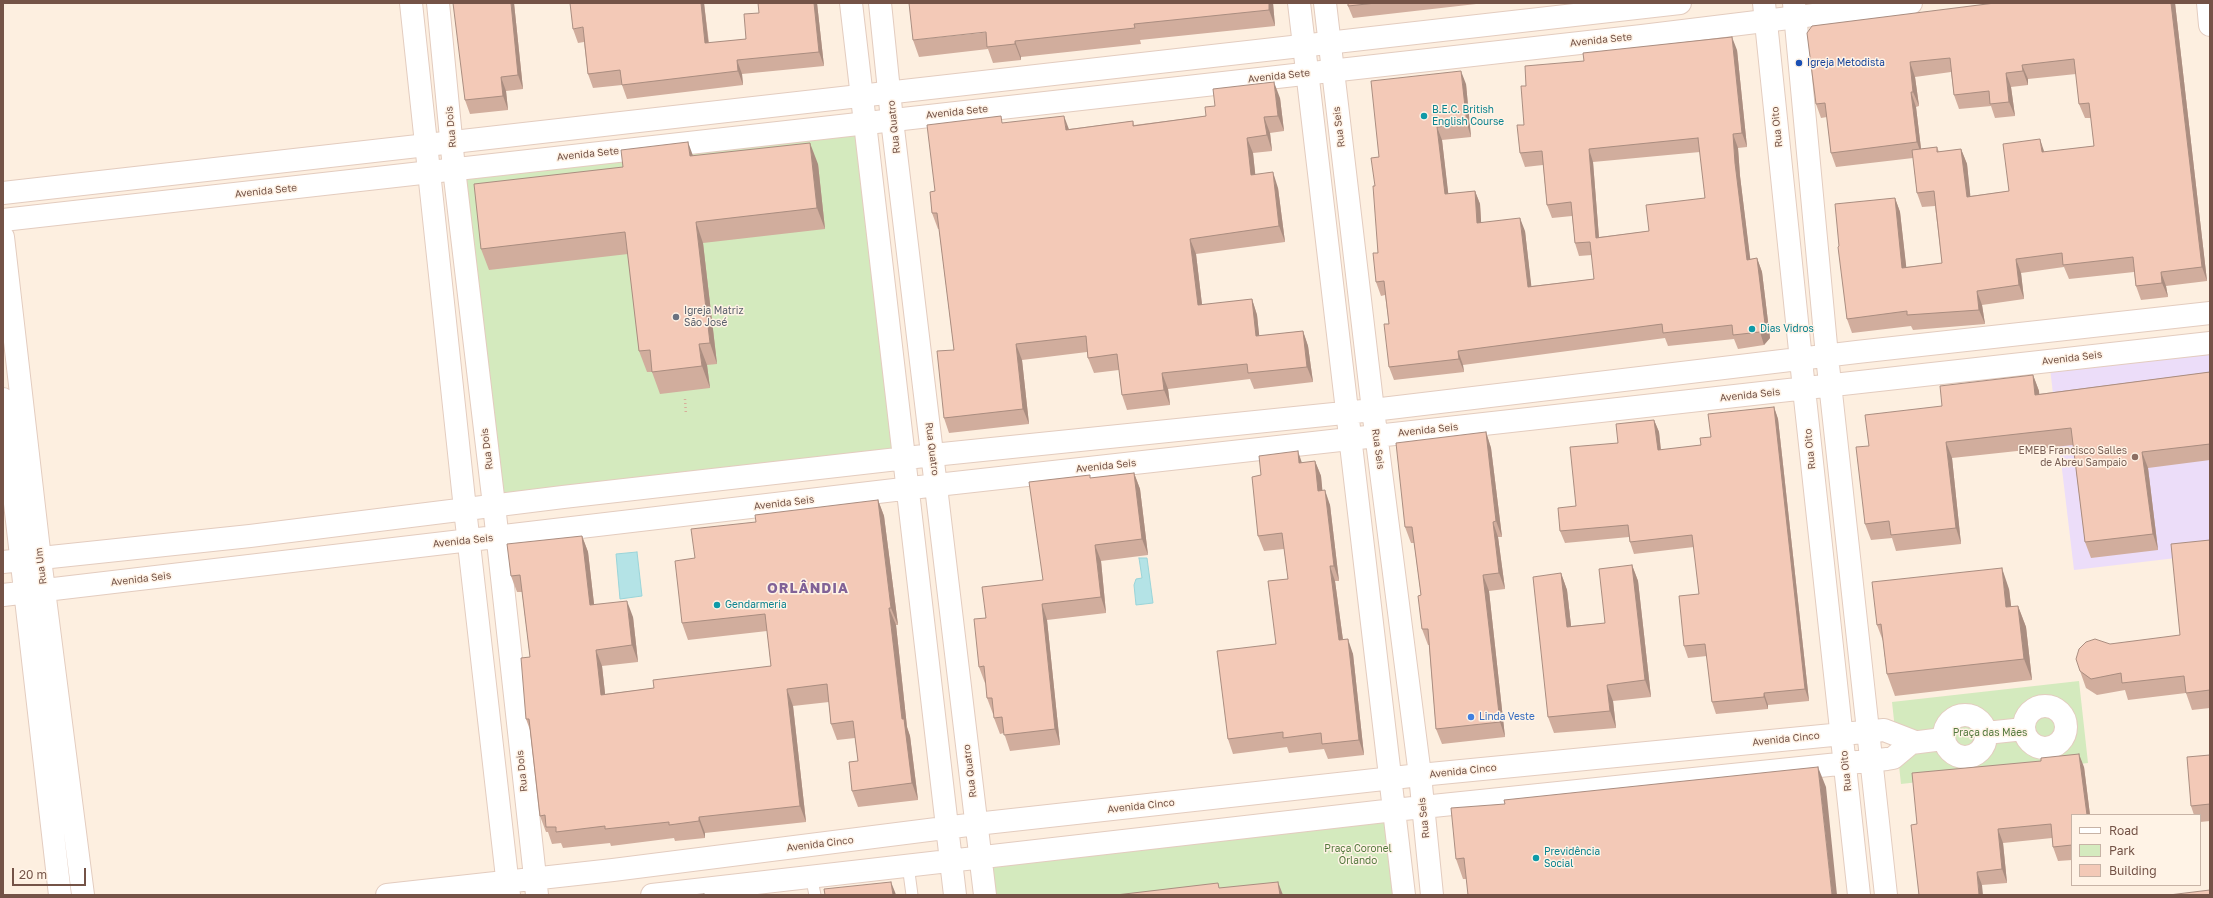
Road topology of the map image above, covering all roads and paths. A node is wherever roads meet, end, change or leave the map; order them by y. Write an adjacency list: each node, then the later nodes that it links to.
1 (411, 3): 22 (street)
2 (438, 3): 21 (street, Rua Dois)
3 (851, 3): 18 (street)
4 (880, 3): 17 (street, Rua Quatro)
5 (1299, 3): 14 (street)
6 (1325, 3): 13 (street, Rua Seis)
7 (1680, 3): 13 (street)
8 (1911, 3): 10 (street, Avenida Sete)
9 (2208, 3): 12 (street)
10 (1794, 10): 11 (street, Avenida Sete); 30 (street)
11 (1765, 12): 15 (street, Avenida Sete); 31 (street, Rua Oito)
12 (2210, 25)
13 (1329, 43): 14 (street); 15 (street, Rua Seis)
14 (1304, 45): 16 (street); 17 (street)
15 (1332, 70): 16 (street, Avenida Sete); 36 (street, Rua Seis)
16 (1307, 73): 19 (street, Avenida Sete); 37 (street)
17 (890, 92): 18 (street); 19 (street, Rua Quatro)
18 (861, 95): 20 (street); 21 (street)
19 (892, 120): 20 (street, Avenida Sete); 41 (street, Rua Quatro)
20 (865, 123): 23 (street, Avenida Sete); 42 (street)
21 (453, 141): 22 (street); 23 (street, Rua Dois)
22 (427, 144): 24 (street); 25 (street)
23 (454, 169): 24 (street, Avenida Sete); 45 (street, Rua Dois)
24 (430, 172): 26 (street, Avenida Sete); 46 (street)
25 (3, 193)
26 (3, 220)
27 (3, 237): 49 (street, Rua Um)
28 (2210, 313): 30 (street)
29 (2210, 342): 32 (street, Avenida Seis)
30 (1827, 356): 31 (street); 32 (street)
31 (1801, 359): 33 (street, Rua Oito); 36 (street)
32 (1830, 386): 33 (street, Avenida Seis); 53 (street)
33 (1804, 389): 39 (street, Avenida Seis); 55 (street, Rua Oito)
34 (685, 398): 38 (path)
35 (3, 399): 49 (street, Rua Um)
36 (1373, 410): 37 (street); 39 (street, Rua Seis)
37 (1347, 413): 40 (street); 41 (street)
38 (686, 415)
39 (1376, 436): 40 (street, Avenida Seis); 60 (street, Rua Seis)
40 (1350, 439): 43 (street, Avenida Seis); 61 (street)
41 (933, 455): 42 (street); 43 (street, Rua Quatro)
42 (905, 458): 44 (street); 45 (street)
43 (937, 485): 44 (street, Avenida Seis); 64 (street, Rua Quatro)
44 (909, 489): 47 (street, Avenida Seis); 65 (street)
45 (494, 505): 46 (street); 47 (street, Rua Dois)
46 (465, 509): 48 (street); 49 (street)
47 (497, 537): 48 (street, Avenida Seis); 70 (street, Rua Dois)
48 (470, 540): 50 (street, Avenida Seis); 71 (street)
49 (21, 560): 50 (street, Rua Um)
50 (34, 591): 51 (street, Avenida Seis); 72 (street, Rua Um); 73 (street, Rua Um)
51 (3, 594)
52 (2024, 729): 54 (street)
53 (1868, 731): 55 (street, Avenida Cinco); 57 (street, Avenida Cinco); 58 (street)
54 (1986, 733): 56 (street); 56 (street)
55 (1842, 734): 59 (street, Rua Oito); 60 (street, Avenida Cinco)
56 (1943, 738): 57 (street)
57 (1915, 742): 58 (street)
58 (1872, 761): 59 (street); 82 (street)
59 (1845, 763): 62 (street); 81 (street, Rua Oito)
60 (1420, 775): 61 (street, Avenida Cinco); 62 (street, Rua Seis)
61 (1390, 779): 63 (street); 64 (street, Avenida Cinco)
62 (1423, 807): 63 (street); 80 (street, Rua Seis)
63 (1394, 810): 66 (street); 79 (street)
64 (976, 824): 65 (street, Avenida Cinco); 66 (street, Rua Quatro)
65 (947, 828): 67 (street); 70 (street, Avenida Cinco)
66 (981, 857): 67 (street); 78 (street, Rua Quatro)
67 (951, 860): 68 (street); 77 (street)
68 (908, 865): 69 (street); 76 (lane)
69 (813, 886): 75 (street)
70 (535, 887): 71 (street, Avenida Cinco)
71 (508, 888): 74 (street, Avenida Cinco)
72 (60, 895)
73 (83, 895)
74 (387, 895)
75 (652, 895)
76 (912, 895)
77 (955, 895)
78 (985, 895)
79 (1404, 895)
80 (1432, 895)
81 (1859, 895)
82 (1886, 895)

